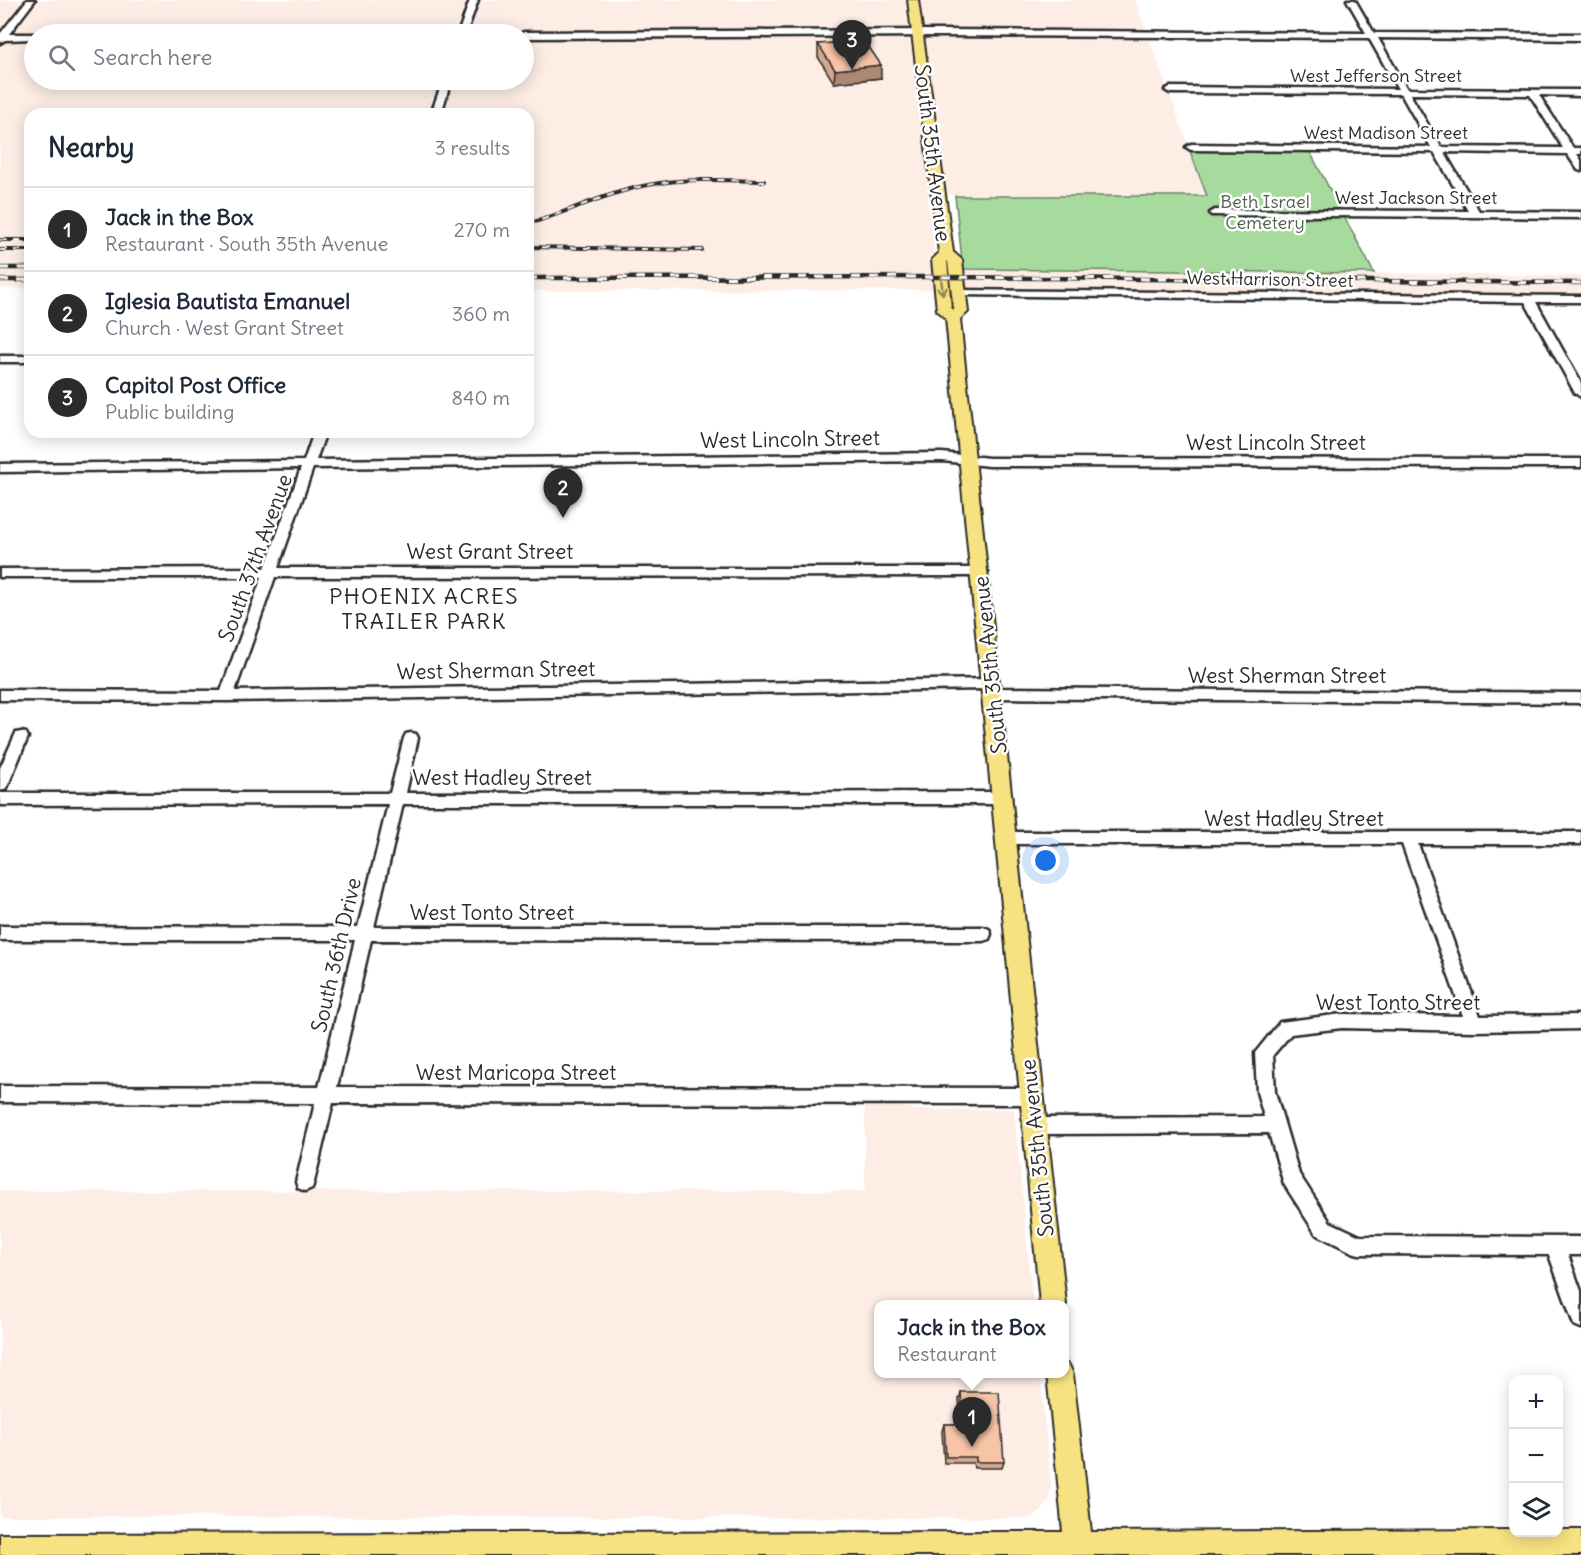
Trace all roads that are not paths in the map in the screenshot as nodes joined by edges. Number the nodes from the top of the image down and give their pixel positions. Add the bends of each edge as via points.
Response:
1 (32, 0) edge
2 (474, 0) edge
3 (913, 0) edge
4 (1351, 0) edge
5 (466, 24) edge
6 (918, 33) junction
7 (534, 35) edge
8 (1371, 36) junction
9 (24, 37) edge
10 (1581, 37) edge
11 (1, 38) edge
12 (444, 90) edge
13 (1170, 90) dead end
14 (1404, 92) junction
15 (1532, 92) junction
16 (1581, 93) edge
17 (438, 108) edge
18 (1191, 147) dead end
19 (1439, 149) junction
20 (1576, 151) edge
21 (1581, 168) edge
22 (1215, 213) dead end
23 (1475, 214) junction
24 (1581, 215) edge
25 (946, 254) junction
26 (959, 293) junction
27 (1528, 298) junction
28 (1581, 299) edge
29 (953, 317) junction
30 (0, 359) edge
31 (24, 359) edge
32 (1581, 393) edge
33 (318, 438) edge
34 (967, 460) junction
35 (1581, 463) edge
36 (309, 465) junction
37 (0, 468) edge
38 (271, 572) junction
39 (981, 572) junction
40 (0, 573) edge
41 (993, 689) junction
42 (0, 695) edge
43 (226, 696) junction
44 (1581, 698) edge
45 (21, 737) dead end
46 (411, 738) dead end
47 (0, 785) edge
48 (397, 798) junction
49 (1003, 798) junction
50 (0, 799) edge
51 (1006, 838) junction
52 (1581, 838) edge
53 (1408, 839) junction
54 (0, 933) edge
55 (366, 934) junction
56 (983, 934) dead end
57 (1581, 1022) edge
58 (1474, 1024) junction
59 (0, 1094) edge
60 (326, 1095) junction
61 (1032, 1096) junction
62 (1276, 1125) junction
63 (1035, 1126) junction
64 (305, 1182) dead end
65 (1555, 1246) junction
66 (1581, 1246) edge
67 (1052, 1300) edge
68 (1581, 1318) edge
69 (1060, 1378) edge
70 (1581, 1544) edge
71 (0, 1548) edge
72 (1078, 1550) edge

1 - 11 street
2 - 5 street
3 - 6 main road, South 35th Avenue
4 - 8 street
6 - 7 street
6 - 8 street
6 - 25 main road, South 35th Avenue
8 - 10 street
8 - 14 street
9 - 11 street
12 - 17 street
13 - 14 street, West Jefferson Street
14 - 15 street, West Jefferson Street
14 - 19 street
15 - 16 street, West Jefferson Street
15 - 20 street
18 - 19 street, West Madison Street
19 - 20 street, West Madison Street
19 - 23 street
20 - 21 street
22 - 23 street, West Jackson Street
23 - 24 street, West Jackson Street
25 - 26 main road via 955,260
25 -> 29 main road, South 35th Avenue via 939,260 944,310
26 - 27 street, West Harrison Street
26 - 29 main road via 961,312
27 - 28 street, West Harrison Street
27 - 32 street
29 - 34 main road, South 35th Avenue
30 - 31 street
33 - 36 street, South 37th Avenue
34 - 35 street, West Lincoln Street
34 - 36 street, West Lincoln Street via 942,457
34 - 39 main road, South 35th Avenue
36 - 37 street, West Lincoln Street
36 - 38 street, South 37th Avenue
38 - 39 street, West Grant Street
38 - 40 street, West Grant Street
38 - 43 street, South 37th Avenue
39 - 41 main road, South 35th Avenue
41 - 43 street, West Sherman Street via 532,690
41 - 44 street, West Sherman Street
41 - 49 main road, South 35th Avenue
42 - 43 street, West Sherman Street
45 - 47 street
46 - 48 street, South 36th Drive
48 - 49 street, West Hadley Street
48 - 50 street, West Hadley Street
48 - 55 street, South 36th Drive
49 - 51 main road, South 35th Avenue
51 - 53 street, West Hadley Street
51 - 61 main road, South 35th Avenue
52 - 53 street, West Hadley Street
53 - 58 street
54 - 55 street, West Tonto Street
55 - 56 street, West Tonto Street
55 - 60 street, South 36th Drive
57 - 58 street, West Tonto Street
58 - 62 street, West Tonto Street via 1342,1021 1286,1027 1264,1053 1266,1092
59 - 60 street, West Maricopa Street
60 - 61 street, West Maricopa Street
60 - 64 street, South 36th Drive
61 - 63 main road, South 35th Avenue
62 - 63 street
62 - 65 street via 1291,1178 1323,1228 1359,1245
63 - 67 main road, South 35th Avenue
65 - 66 street
65 - 68 street
69 - 72 main road
70 - 72 main road
71 - 72 main road

